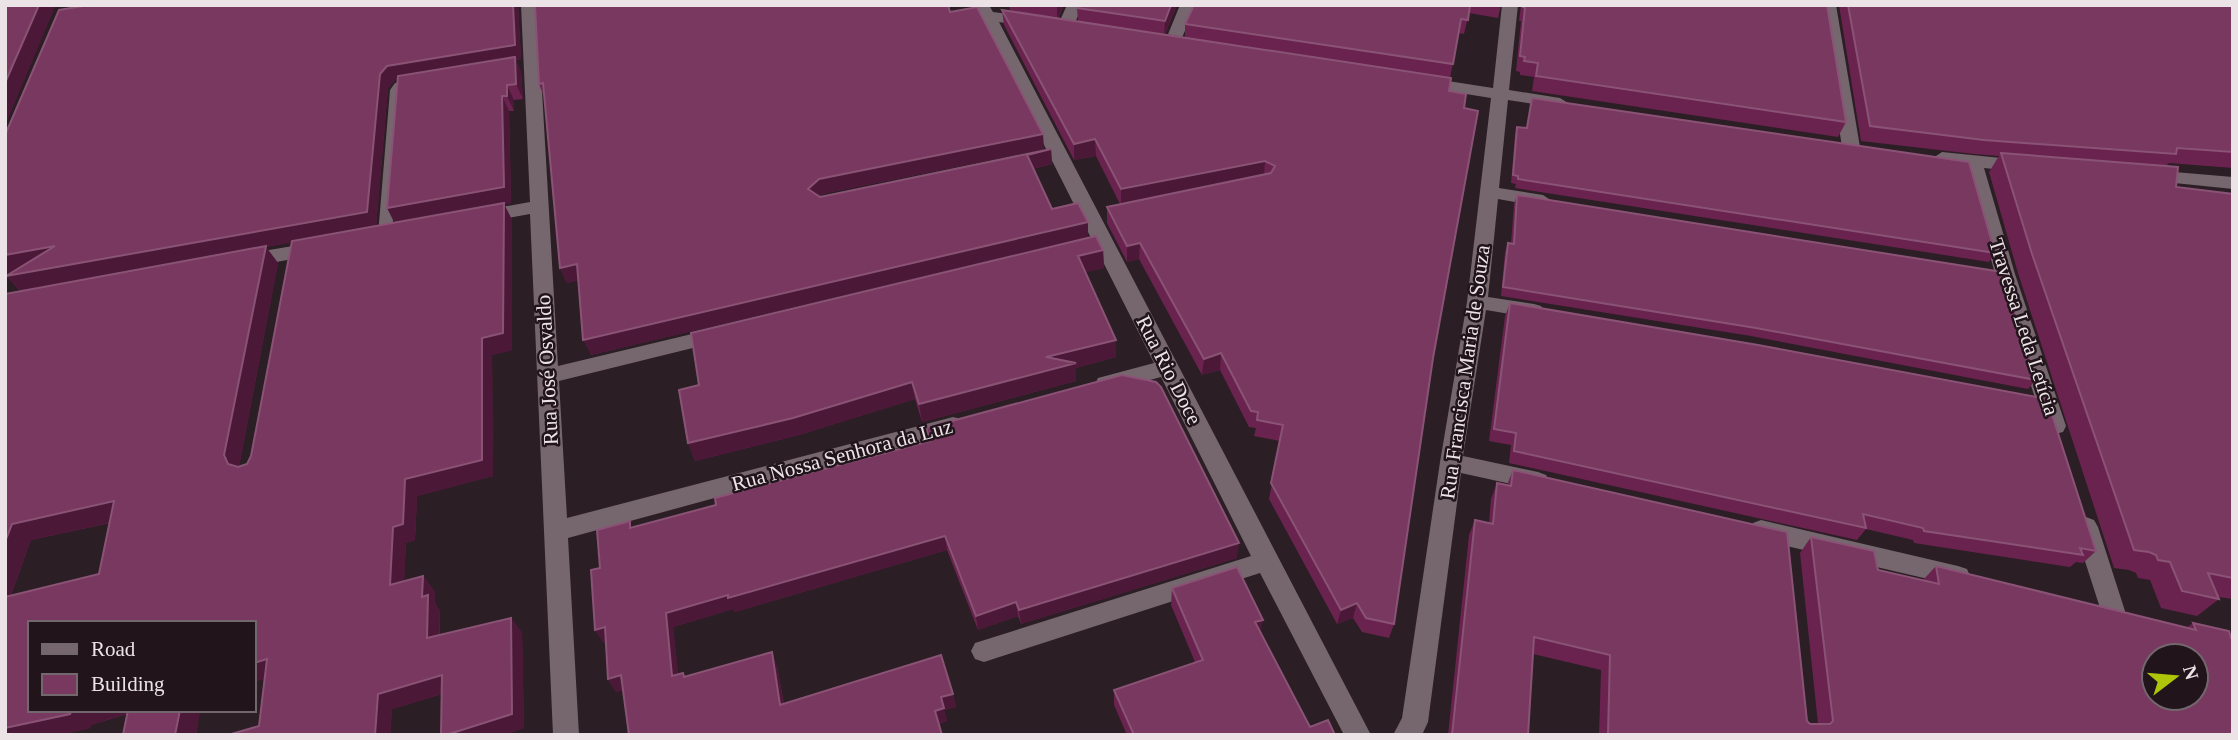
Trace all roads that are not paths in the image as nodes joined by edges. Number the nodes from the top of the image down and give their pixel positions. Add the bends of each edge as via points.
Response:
1 (529, 5) edge
2 (1075, 5) edge
3 (1188, 5) edge
4 (1510, 5) edge
5 (1828, 5) edge
6 (984, 10) edge
7 (1172, 44) edge
8 (1403, 79) edge
9 (430, 80) edge
10 (1499, 94) junction
11 (1580, 106) edge
12 (1851, 147) edge
13 (1919, 156) edge
14 (1974, 163) junction
15 (2042, 168) edge
16 (2138, 175) edge
17 (2233, 183) edge
18 (1490, 192) junction
19 (1558, 203) edge
20 (538, 205) junction
21 (460, 220) edge
22 (410, 230) edge
23 (379, 236) joint
24 (332, 245) edge
25 (292, 252) junction
26 (224, 264) edge
27 (1978, 270) edge
28 (2005, 274) junction
29 (287, 280) edge
30 (1477, 302) junction
31 (1559, 316) edge
32 (738, 331) edge
33 (1168, 367) junction
34 (548, 376) junction
35 (1088, 389) edge
36 (2021, 398) edge
37 (2048, 403) junction
38 (969, 421) edge
39 (2060, 442) edge
40 (1451, 462) junction
41 (1558, 486) edge
42 (2081, 507) edge
43 (1732, 524) edge
44 (556, 531) junction
45 (1266, 561) junction
46 (1977, 580) edge
47 (2086, 605) edge
48 (2113, 611) junction
49 (2140, 617) edge
50 (984, 651) dead end
51 (566, 735) edge
52 (1358, 735) edge
53 (1406, 735) edge

1 - 20 street, Rua José Osvaldo via 525,65
2 - 6 street via 1071,28
3 - 7 street
4 - 10 street, Rua Francisca Maria de Souza
5 - 12 street
6 - 33 street, Rua Rio Doce via 1051,155 1098,217 1097,245
8 - 10 street
9 - 23 lane via 405,83 396,90
10 - 11 street
10 - 18 street, Rua Francisca Maria de Souza
13 - 14 street
14 - 15 street
14 - 28 street, Travessa Leda Letícia
16 - 17 street
18 - 19 street
18 - 30 street, Rua Francisca Maria de Souza
20 - 21 street
20 - 34 street, Rua José Osvaldo
22 - 23 street
24 - 25 street
25 - 26 street
25 - 29 street
27 - 28 street
28 - 37 street, Travessa Leda Letícia
30 - 31 street
30 - 40 street, Rua Francisca Maria de Souza
32 - 34 street
33 - 35 street
33 - 45 street, Rua Rio Doce
34 - 44 street, Rua José Osvaldo
36 - 37 street
37 - 39 street, Travessa Leda Letícia
38 - 44 street, Rua Nossa Senhora da Luz
40 - 41 street
40 - 53 street, Rua Francisca Maria de Souza via 1415,722
42 - 48 street
43 - 46 street via 1787,543
44 - 51 street, Rua José Osvaldo
45 - 50 street
45 - 52 street, Rua Rio Doce
47 - 48 street
48 - 49 street

